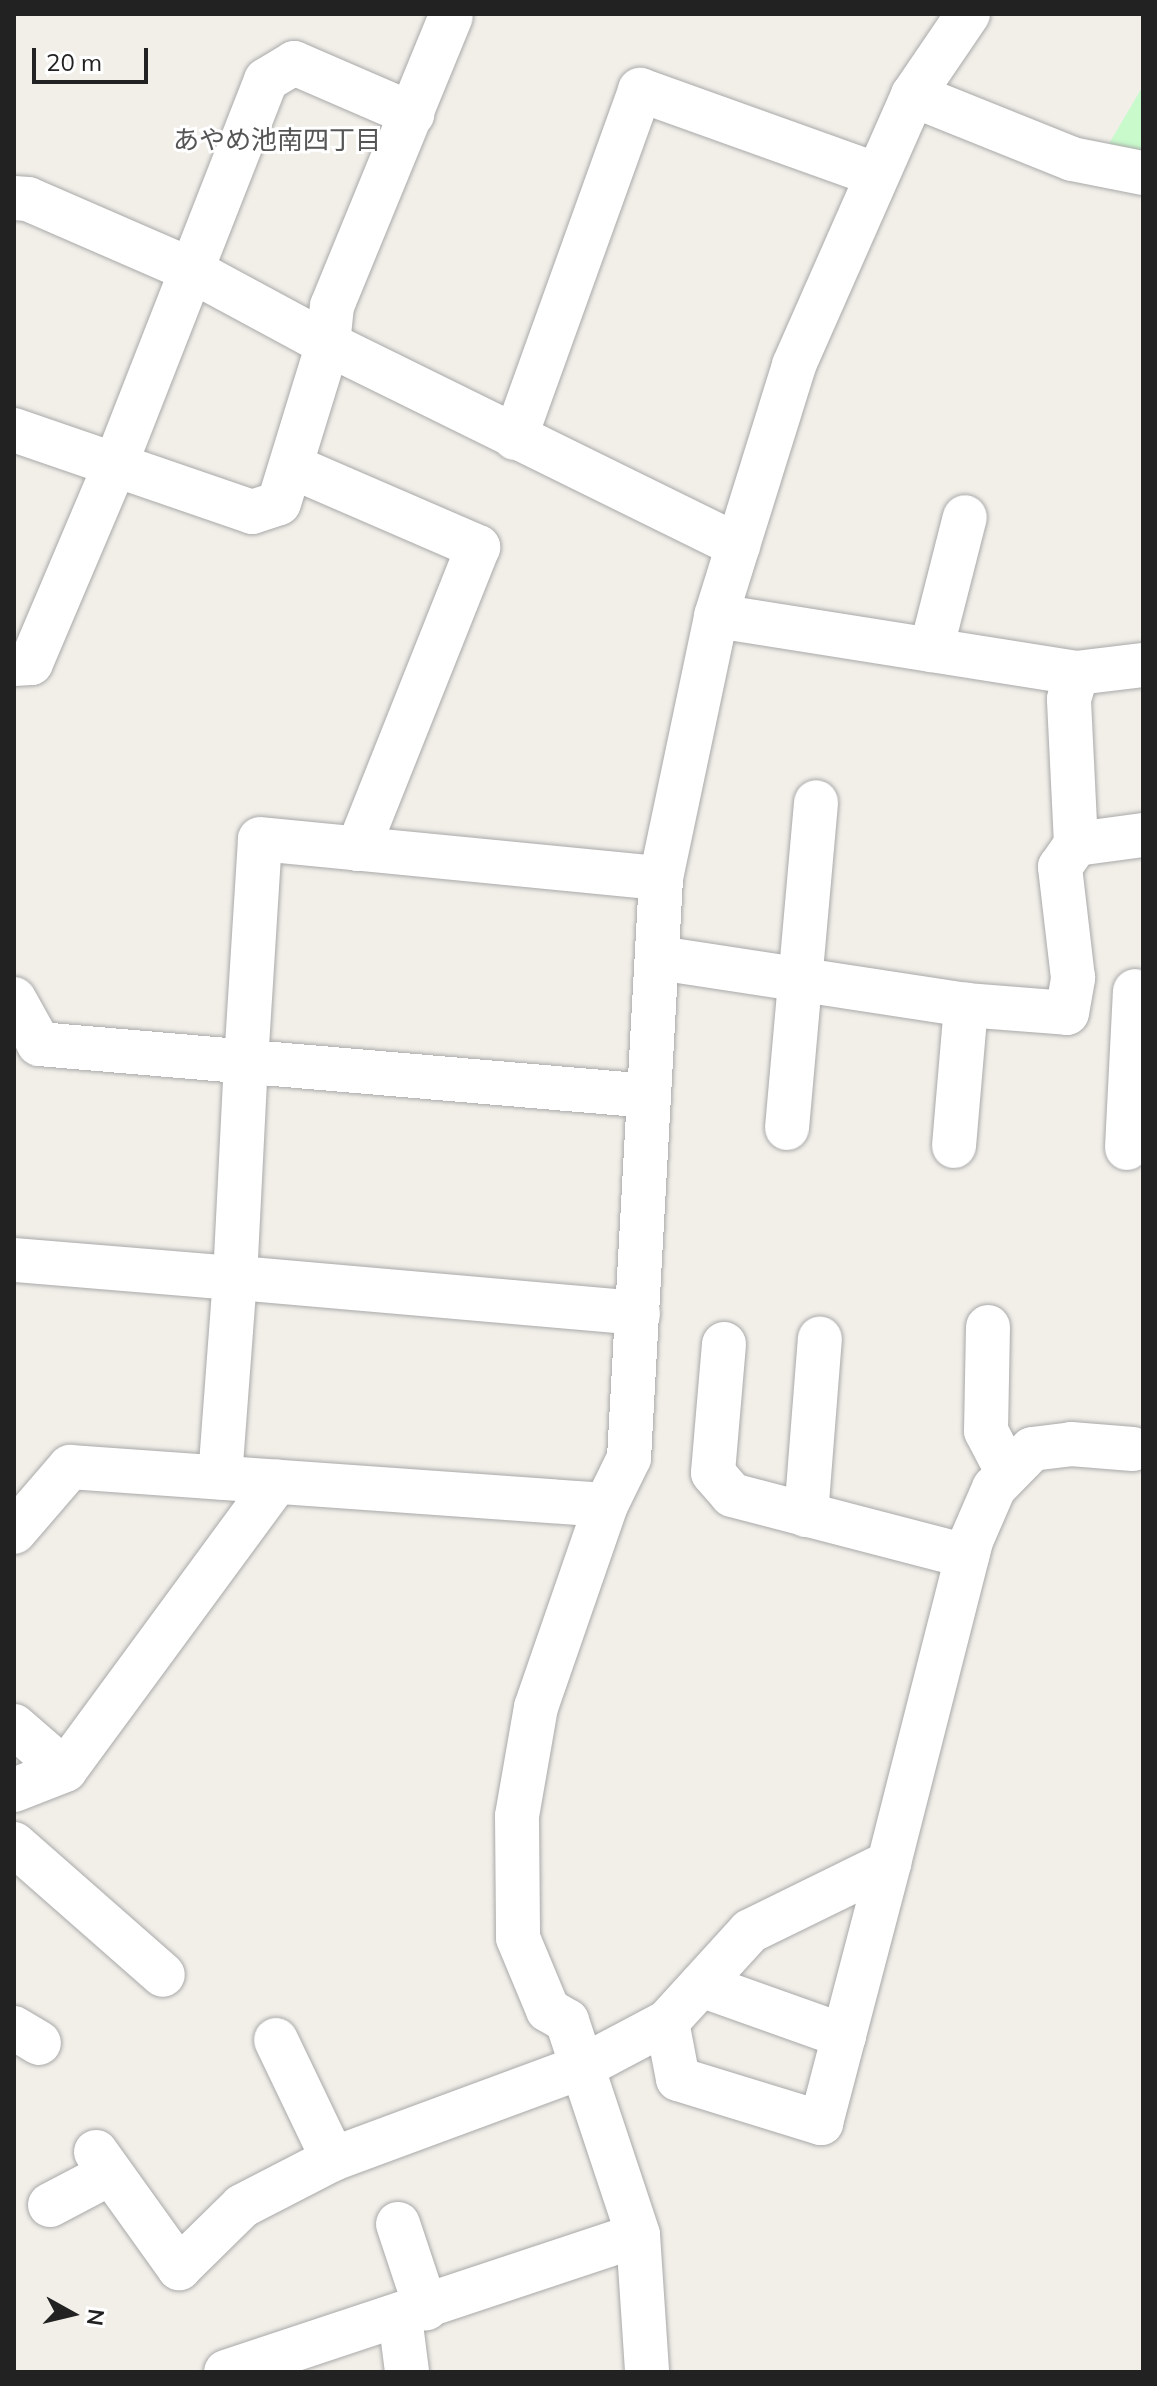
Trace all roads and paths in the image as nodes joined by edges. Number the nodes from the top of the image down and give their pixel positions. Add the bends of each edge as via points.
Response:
1 (968, 14) edge
2 (451, 16) dead end
3 (913, 95) junction
4 (412, 114) junction
5 (1143, 173) edge
6 (875, 174) junction
7 (14, 198) edge
8 (191, 270) junction
9 (328, 344) junction
10 (14, 430) edge
11 (515, 438) junction
12 (116, 463) junction
13 (293, 467) junction
14 (965, 517) dead end
15 (738, 546) junction
16 (716, 616) junction
17 (931, 650) junction
18 (14, 664) edge
19 (1143, 665) edge
20 (1077, 673) junction
21 (816, 802) dead end
22 (1143, 835) edge
23 (1076, 844) junction
24 (358, 849) junction
25 (661, 878) junction
26 (659, 958) junction
27 (1073, 978) junction
28 (798, 979) junction
29 (1139, 993) edge
30 (14, 999) edge
31 (966, 1005) junction
32 (246, 1062) junction
33 (649, 1096) junction
34 (787, 1128) dead end
35 (954, 1146) dead end
36 (1127, 1148) dead end
37 (14, 1260) edge
38 (235, 1278) junction
39 (638, 1313) junction
40 (988, 1327) dead end
41 (820, 1339) dead end
42 (724, 1344) dead end
43 (1133, 1449) dead end
44 (1008, 1473) junction
45 (220, 1477) junction
46 (277, 1481) junction
47 (606, 1505) junction
48 (806, 1515) junction
49 (14, 1532) edge
50 (967, 1556) junction
51 (14, 1726) edge
52 (65, 1770) junction
53 (14, 1790) edge
54 (14, 1844) edge
55 (889, 1863) junction
56 (163, 1975) dead end
57 (701, 1985) junction
58 (667, 2022) junction
59 (844, 2036) junction
60 (276, 2040) dead end
61 (584, 2066) junction
62 (333, 2159) junction
63 (50, 2205) dead end
64 (398, 2224) dead end
65 (638, 2235) junction
66 (413, 2312) junction
67 (226, 2372) edge
68 (407, 2372) edge
69 (647, 2372) edge

1 - 3 street
2 - 4 street
3 - 5 street via 1072,159
3 - 6 street
4 - 8 street via 294,63 266,80
4 - 9 street via 332,306
6 - 11 street via 640,90
6 - 15 street via 794,365
7 - 8 street via 28,199
8 - 9 street
8 - 12 street
9 - 11 street
9 - 13 street
10 - 12 street
11 - 15 street
12 - 13 street via 252,512 279,503
12 - 18 street via 31,663
13 - 24 street via 478,547
14 - 17 street
15 - 16 street
16 - 17 street
16 - 25 street
17 - 20 street
19 - 20 street
20 - 23 street via 1069,699
21 - 28 street
22 - 23 street
23 - 27 street via 1060,867
24 - 25 street
24 - 32 street via 260,839
25 - 26 street
26 - 28 street
26 - 33 street
27 - 29 street
27 - 31 street via 1067,1013
28 - 31 street
28 - 34 street
29 - 36 street
30 - 32 street via 39,1044
31 - 35 street
32 - 33 street
32 - 38 street
33 - 39 street
37 - 38 street
38 - 39 street
38 - 45 street
39 - 47 street via 629,1458
40 - 44 street via 986,1431
41 - 48 street
42 - 48 street via 713,1473 732,1495
43 - 44 street via 1071,1444 1032,1449
44 - 50 street via 994,1488
45 - 46 street
45 - 49 street via 70,1467
46 - 47 street
46 - 52 street
47 - 61 street via 536,1707 517,1816 518,1938 548,2010 567,2021
48 - 50 street
50 - 55 street
51 - 52 street
52 - 53 street
54 - 56 street
55 - 57 street via 750,1931
55 - 59 street
57 - 58 street
57 - 59 street
58 - 59 street via 678,2079 821,2123
58 - 61 street
60 - 62 street
61 - 62 street via 466,2114
61 - 65 street
62 - 63 street via 242,2206 179,2268 102,2163
64 - 66 street
65 - 66 street
65 - 69 street
66 - 67 street
66 - 68 street

